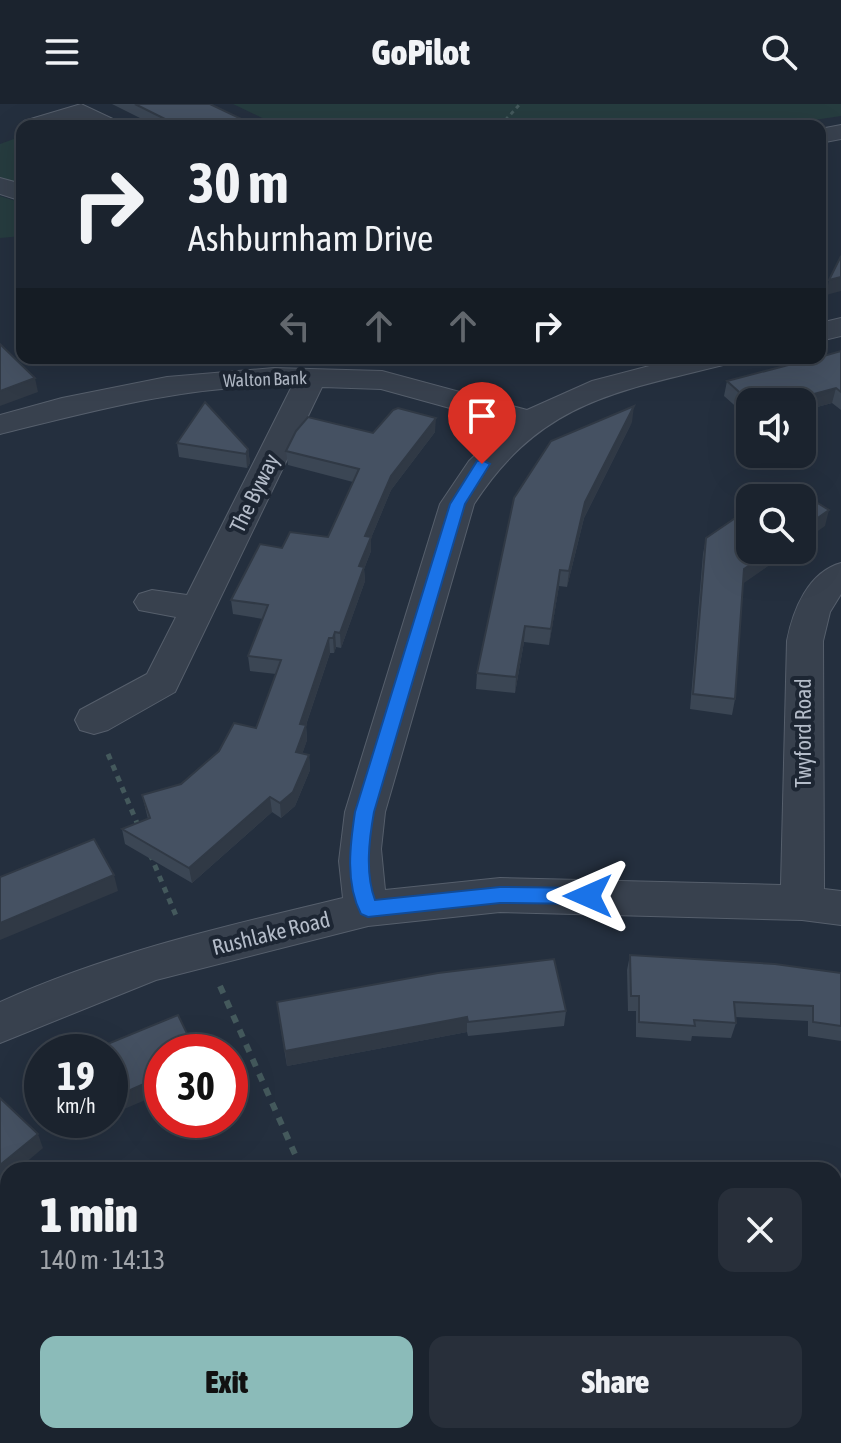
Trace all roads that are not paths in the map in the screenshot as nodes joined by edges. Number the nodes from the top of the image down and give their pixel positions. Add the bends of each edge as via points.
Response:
1 (71, 107) edge
2 (43, 120) edge
3 (97, 120) edge
4 (695, 364) edge
5 (386, 369) edge
6 (311, 378) junction
7 (530, 421) junction
8 (0, 425) edge
9 (841, 574) edge
10 (152, 602) dead end
11 (197, 608) junction
12 (94, 720) road end
13 (822, 906) edge
14 (368, 909) junction
15 (0, 1023) edge

1 - 2 street
1 - 3 street
4 - 7 street via 581,395
5 - 6 street, Walton Bank
5 - 7 street, Walton Bank
6 - 8 street, Walton Bank via 167,386
6 - 11 street, The Byway
7 - 14 street via 496,448 457,504 365,812 359,843
9 - 13 street, Twyford Road via 813,606 805,641
10 - 11 street
11 - 12 street, The Byway via 162,683
13 - 14 street, Rushlake Road via 500,895
14 - 15 street, Rushlake Road via 199,951 84,987

